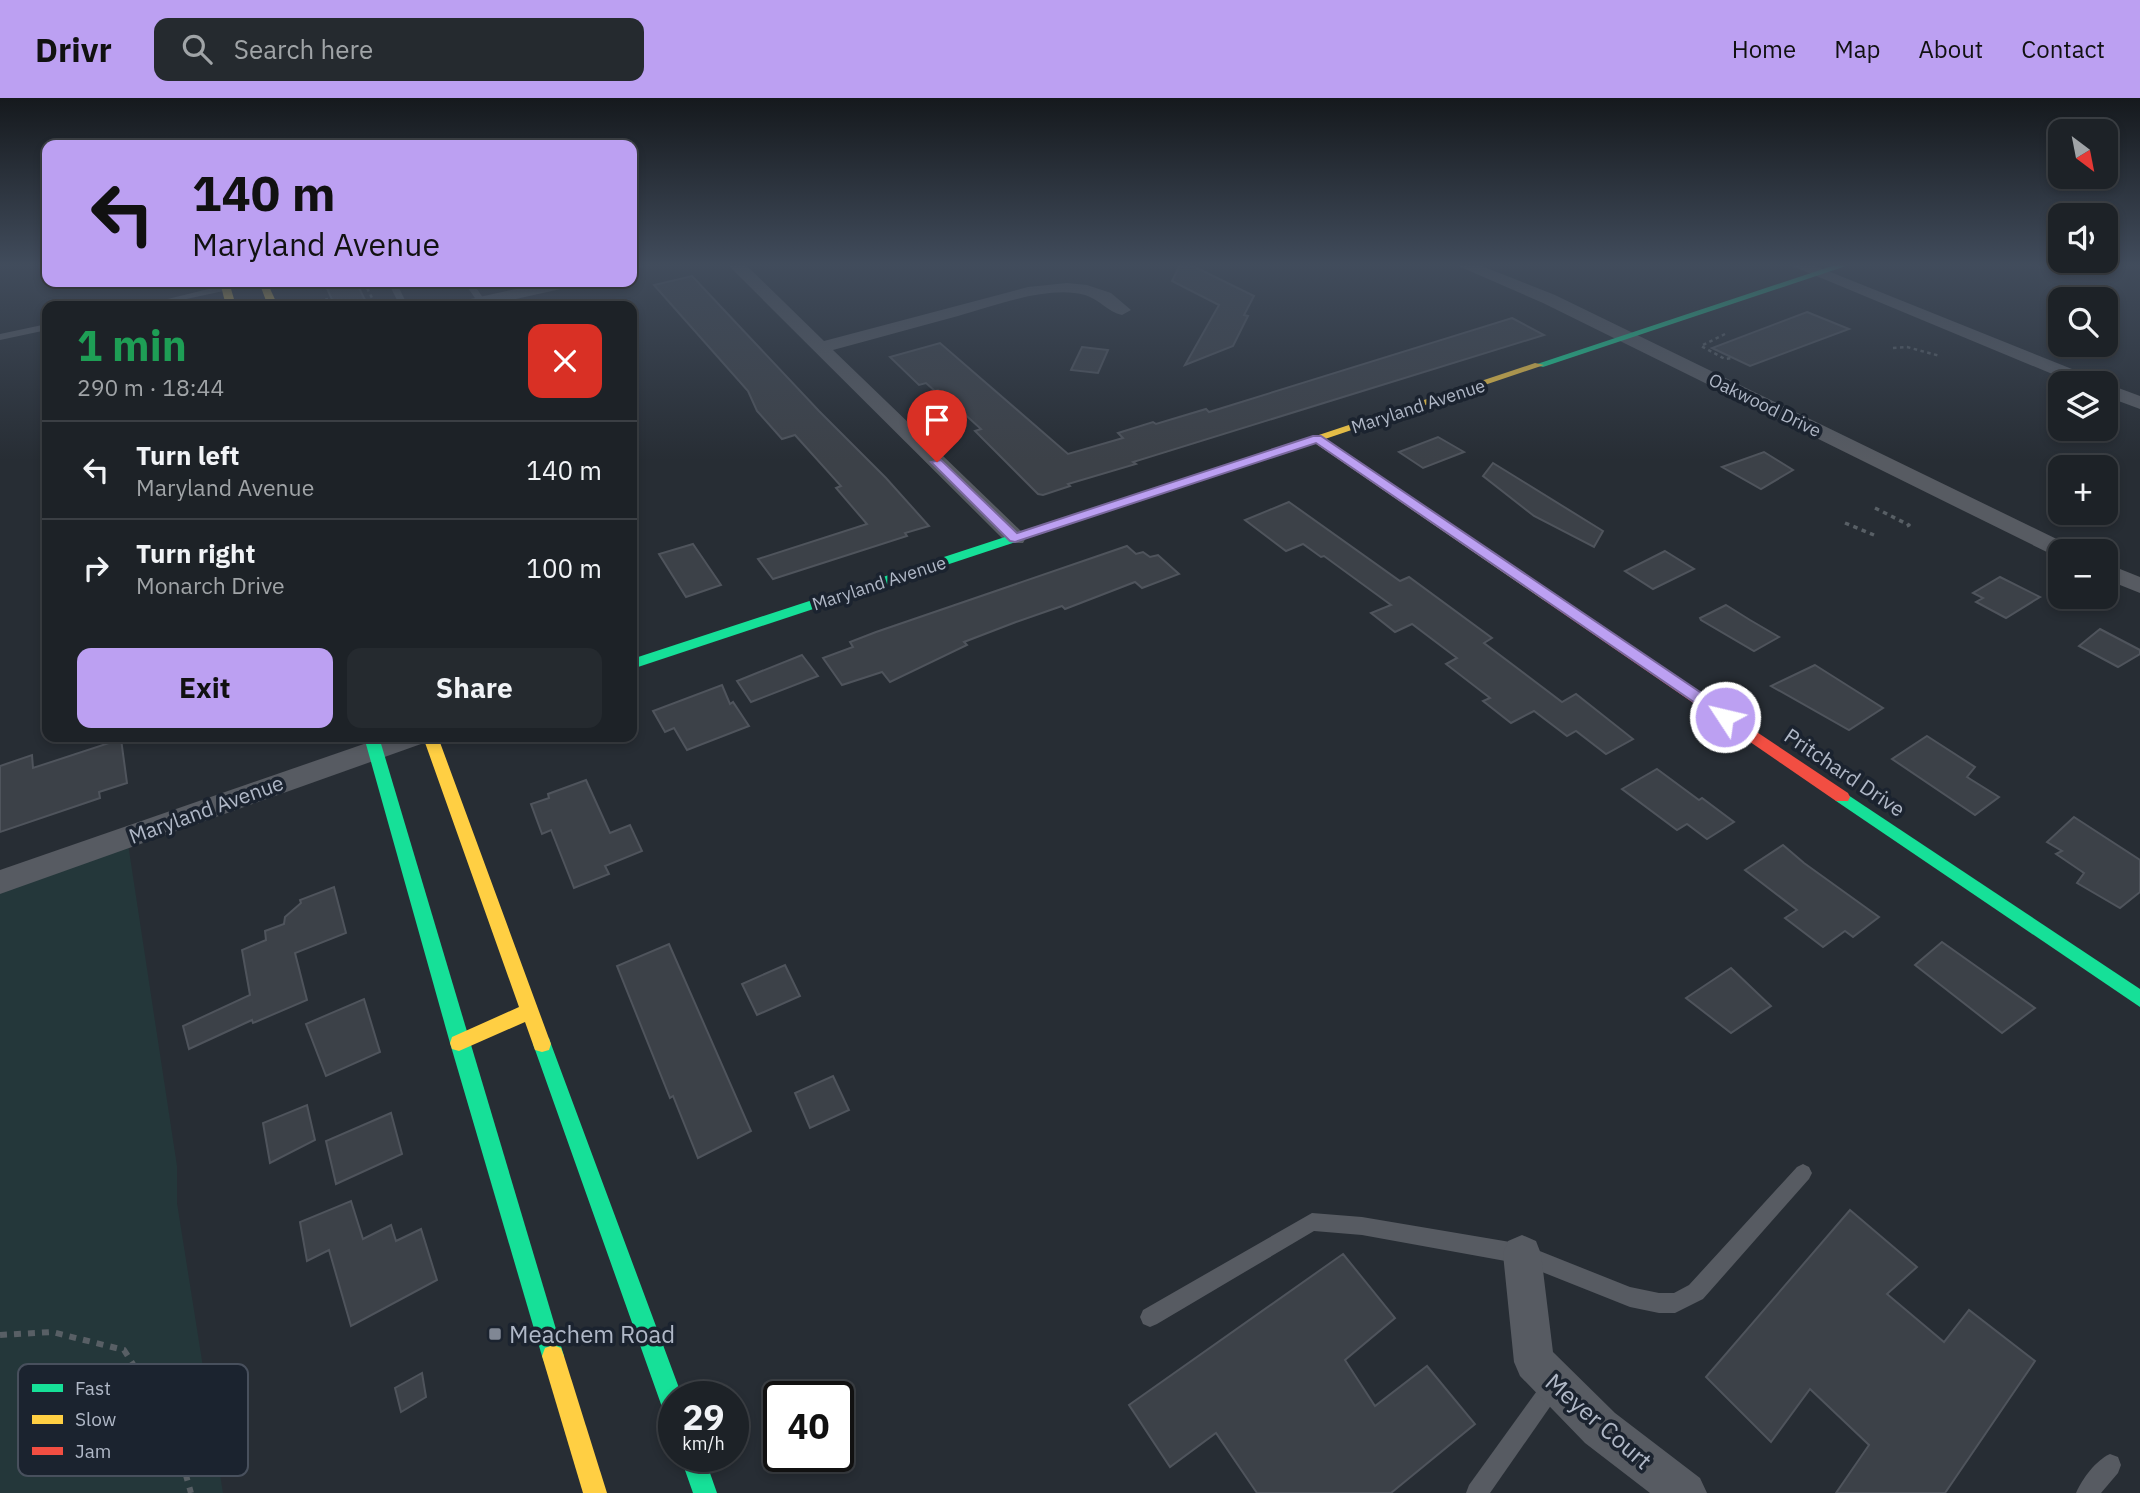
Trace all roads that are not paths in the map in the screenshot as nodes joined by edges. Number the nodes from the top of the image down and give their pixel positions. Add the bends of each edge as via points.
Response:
1 (32, 330) edge
2 (802, 330) edge
3 (886, 330) edge
4 (1612, 330) edge
5 (1647, 330) edge
6 (1958, 330) edge
7 (0, 337) edge
8 (1626, 337) junction
9 (820, 348) junction
10 (2060, 371) edge
11 (2118, 394) edge
12 (2140, 403) edge
13 (1317, 439) junction
14 (1015, 538) junction
15 (2048, 544) edge
16 (2118, 576) edge
17 (2140, 586) edge
18 (637, 662) edge
19 (432, 742) edge
20 (373, 743) edge
21 (0, 882) edge
22 (2140, 999) edge
23 (529, 1011) junction
24 (459, 1043) junction
25 (1803, 1173) dead end
26 (1522, 1254) junction
27 (1150, 1317) dead end
28 (664, 1381) edge
29 (1554, 1382) junction
30 (2110, 1465) dead end
31 (698, 1472) edge
32 (595, 1493) edge
33 (705, 1493) edge
34 (1477, 1493) edge
35 (1685, 1493) edge
36 (2087, 1493) edge

1 - 7 lane
2 - 9 street
3 - 9 street
4 - 8 street, Oakwood Drive
5 - 8 street, Maryland Avenue
6 - 10 street
8 - 13 street, Maryland Avenue
8 - 15 street, Oakwood Drive
9 - 14 street
11 - 12 street
13 - 14 street, Maryland Avenue
13 - 22 street, Pritchard Drive
14 - 18 street, Maryland Avenue
16 - 17 street
19 - 23 street
20 - 21 street, Maryland Avenue
20 - 24 street
23 - 24 street
23 - 28 street
24 - 32 street
25 - 26 lane via 1696,1292 1675,1303 1630,1297
26 - 27 lane via 1362,1226 1312,1222
26 - 29 street, Meyer Court via 1534,1362
29 - 34 lane
29 - 35 street, Meyer Court via 1600,1428
30 - 36 lane
31 - 33 street

